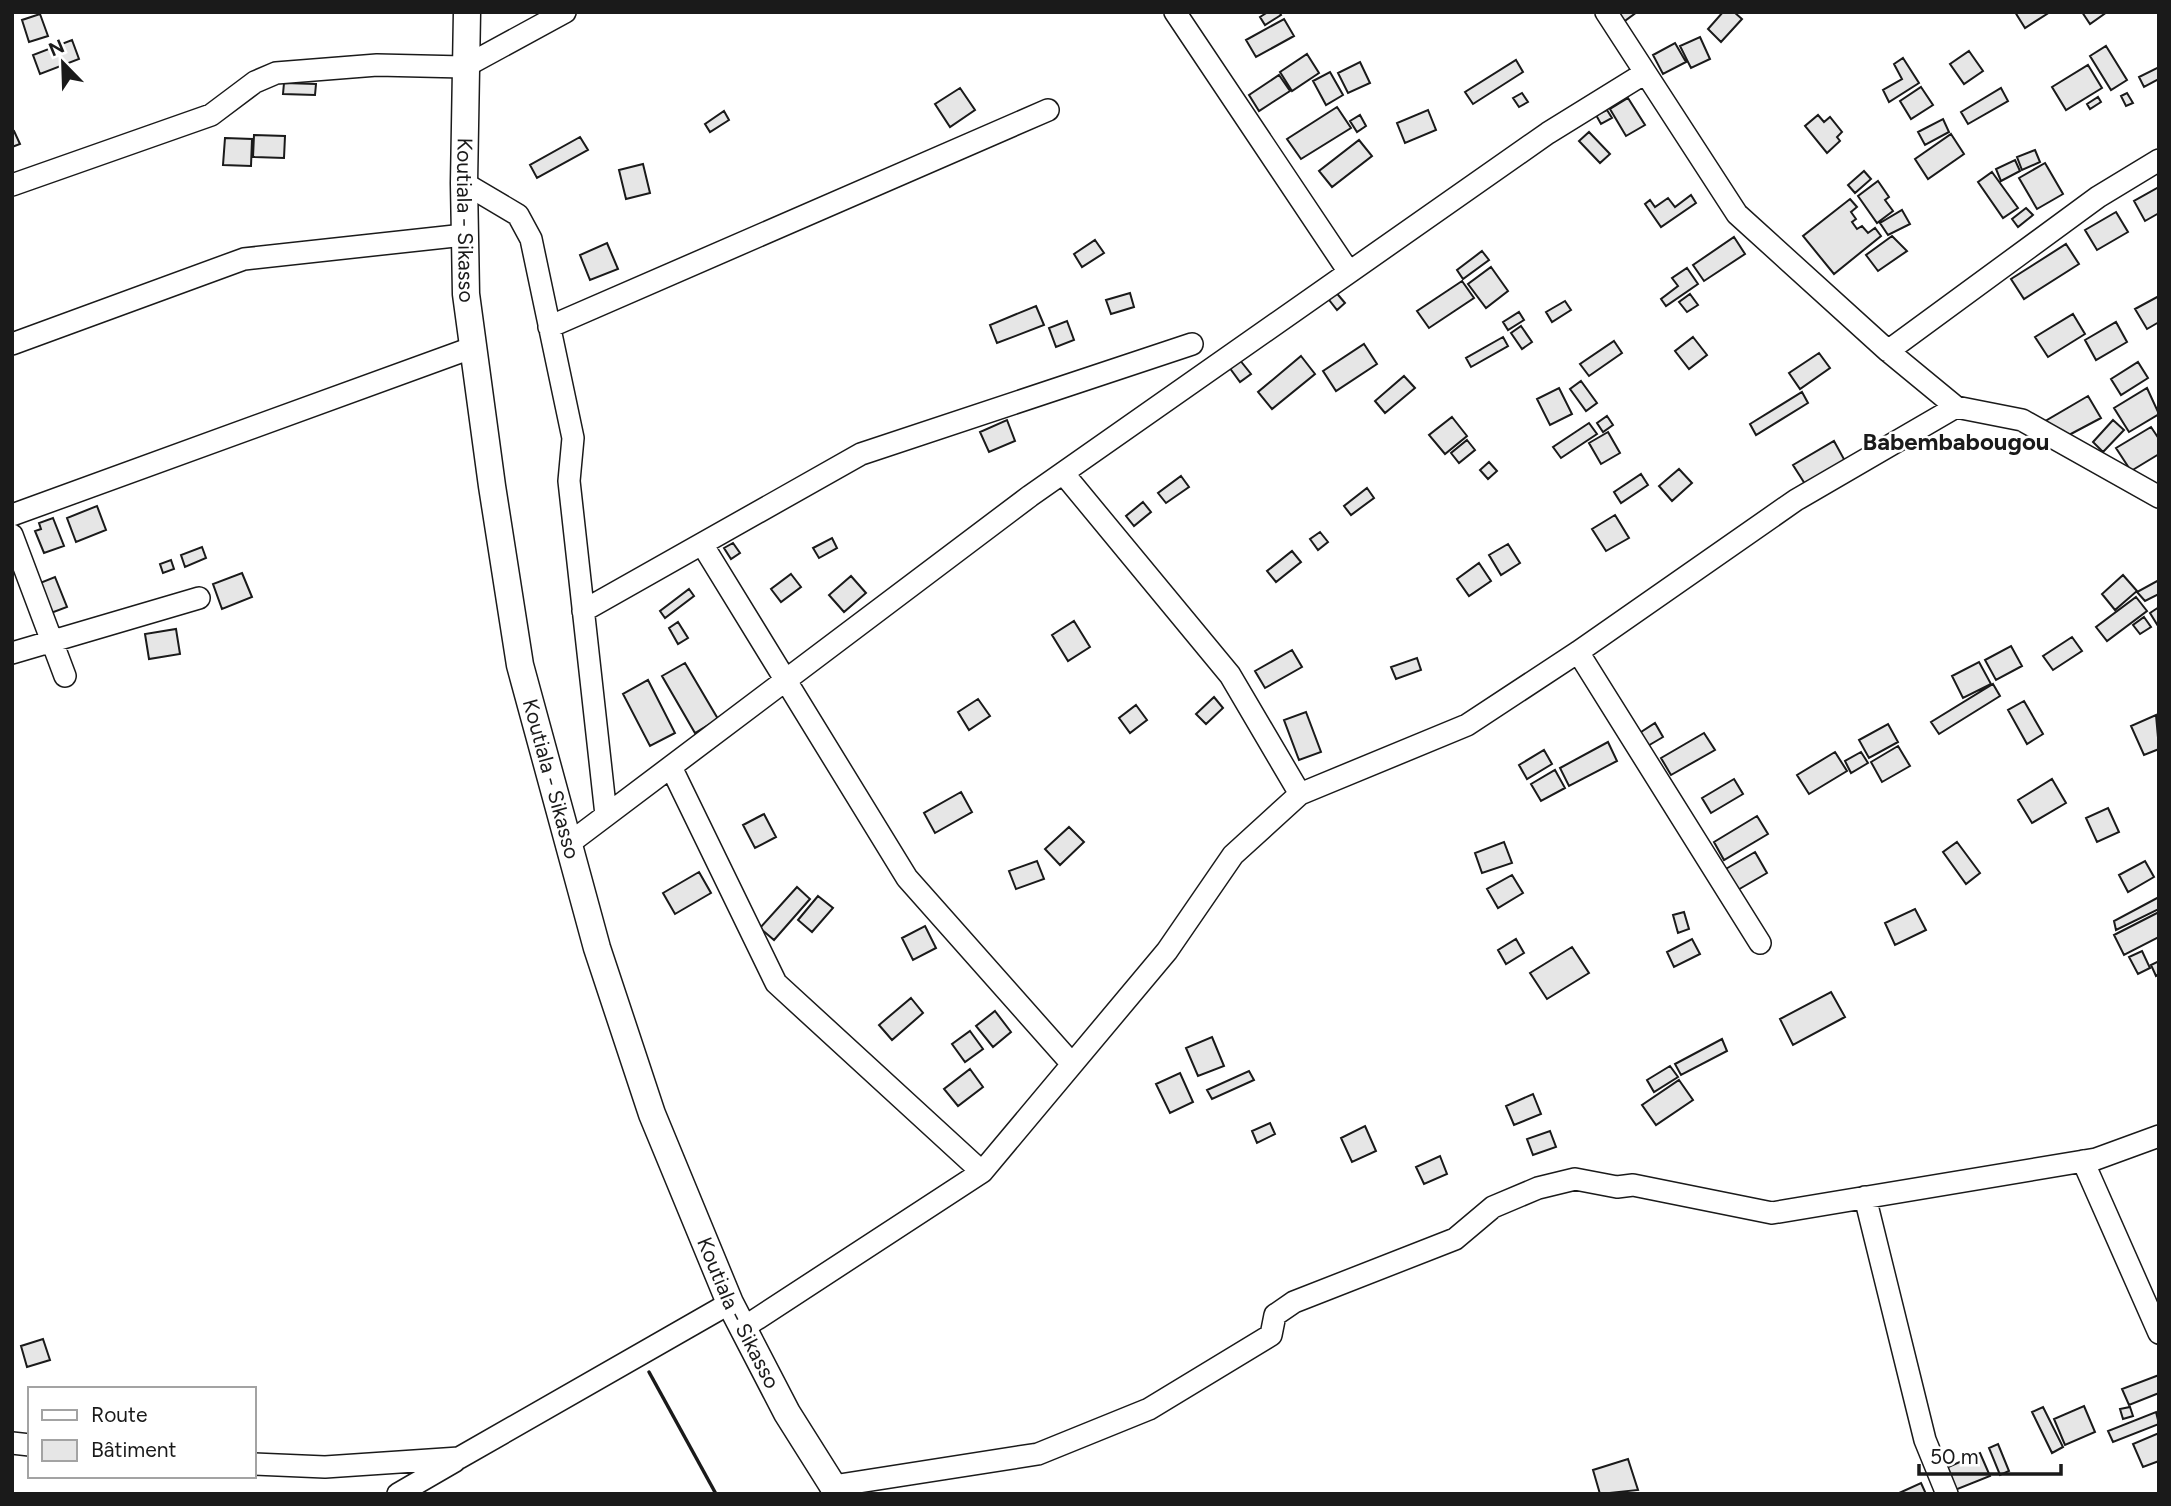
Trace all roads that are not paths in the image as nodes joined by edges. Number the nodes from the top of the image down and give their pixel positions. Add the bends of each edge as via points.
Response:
1 (467, 12) edge
2 (565, 12) edge
3 (1175, 12) edge
4 (1606, 12) edge
5 (464, 68) junction
6 (1645, 73) junction
7 (1048, 110) dead end
8 (2159, 160) edge
9 (464, 183) junction
10 (12, 185) edge
11 (464, 235) junction
12 (1349, 272) junction
13 (549, 327) junction
14 (12, 344) edge
15 (1192, 344) dead end
16 (474, 347) junction
17 (1888, 351) junction
18 (1956, 407) junction
19 (1063, 473) junction
20 (2159, 497) edge
21 (12, 515) edge
22 (12, 535) edge
23 (702, 544) junction
24 (199, 598) dead end
25 (583, 611) junction
26 (52, 641) junction
27 (1578, 652) junction
28 (12, 653) edge
29 (65, 676) dead end
30 (786, 680) junction
31 (671, 766) junction
32 (1300, 794) junction
33 (606, 815) junction
34 (567, 845) junction
35 (1760, 943) dead end
36 (1072, 1064) junction
37 (2159, 1136) edge
38 (2083, 1161) junction
39 (982, 1172) junction
40 (1865, 1197) junction
41 (730, 1303) junction
42 (743, 1328) junction
43 (2159, 1333) edge
44 (459, 1458) junction
45 (256, 1464) edge
46 (835, 1490) edge
47 (398, 1494) edge
48 (1947, 1494) edge

1 - 5 main road, Koutiala - Sikasso
2 - 5 street
3 - 12 street
4 - 6 street
5 - 9 main road, Koutiala - Sikasso
5 - 10 street via 377,65 276,73 255,82 211,115
6 - 12 street via 1548,133
6 - 17 street via 1737,214
7 - 13 street
8 - 17 street via 2098,197
9 - 11 main road, Koutiala - Sikasso
9 - 13 street via 520,219 531,239
11 - 14 street via 244,260
11 - 16 main road, Koutiala - Sikasso
12 - 19 street
13 - 25 street via 573,438 569,481
15 - 23 street via 861,454
16 - 21 street
16 - 34 main road, Koutiala - Sikasso via 520,665
17 - 18 street
18 - 20 street via 2022,420
18 - 27 street via 1797,500
19 - 30 street
19 - 32 street via 1230,675
22 - 26 street
23 - 25 street
23 - 30 street
24 - 26 street
25 - 33 street
26 - 28 street
26 - 29 street
27 - 32 street via 1468,725
27 - 35 street
30 - 31 street
30 - 36 street via 907,878
31 - 33 street
31 - 39 street via 776,983
32 - 36 street via 1233,855 1167,951
33 - 34 street
34 - 41 main road, Koutiala - Sikasso via 652,1114
36 - 39 street
37 - 38 street
38 - 40 street
38 - 43 street
39 - 42 street
40 - 46 street via 1772,1213 1633,1185 1617,1187 1575,1179 1538,1188 1493,1207 1455,1239 1294,1302 1275,1315 1271,1335 1149,1409 1038,1454
40 - 48 street via 1925,1440
41 - 42 main road, Koutiala - Sikasso
41 - 44 street
42 - 46 main road, Koutiala - Sikasso via 787,1413
44 - 45 street via 325,1466
44 - 47 street

